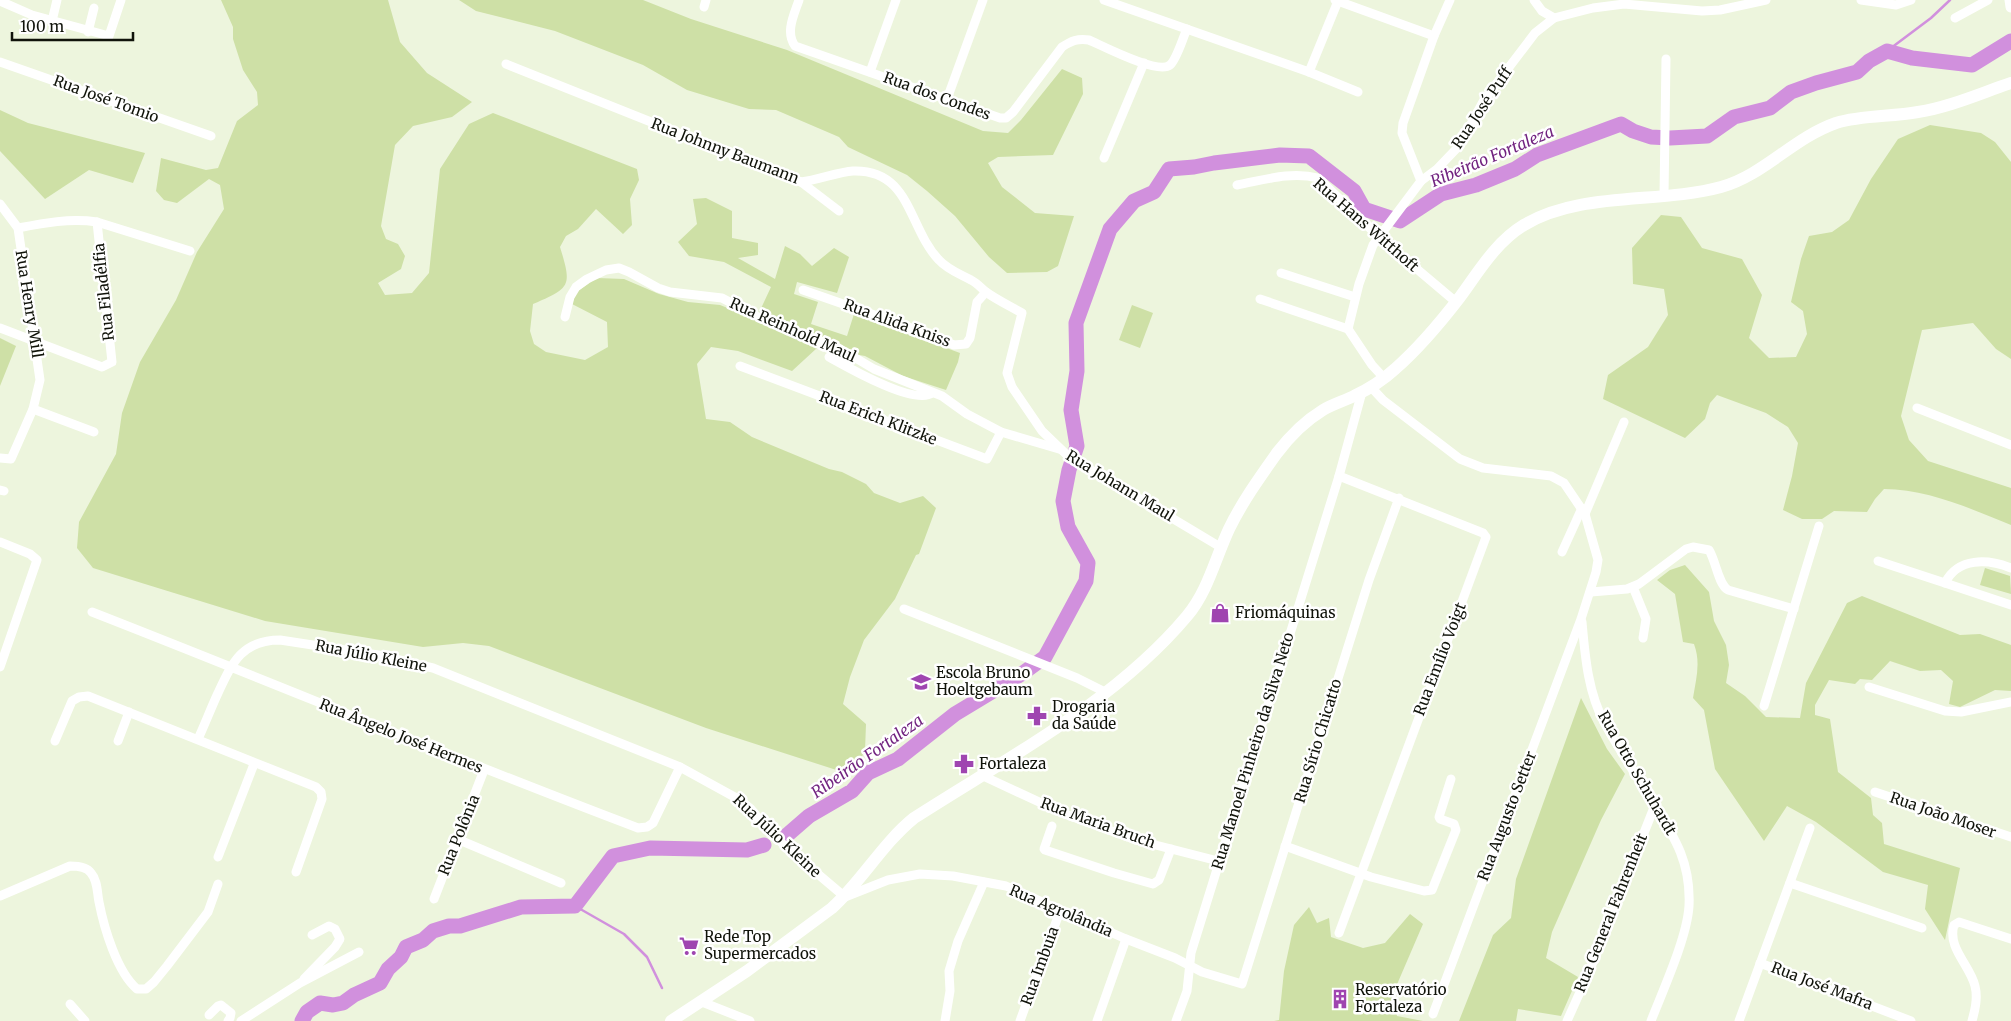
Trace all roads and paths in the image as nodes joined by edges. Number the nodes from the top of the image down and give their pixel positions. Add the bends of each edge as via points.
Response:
1 (57, 0) edge
2 (121, 0) edge
3 (799, 0) edge
4 (896, 0) edge
5 (983, 0) edge
6 (1104, 0) edge
7 (1336, 0) edge
8 (1450, 0) edge
9 (1534, 0) edge
10 (1766, 0) edge
11 (1860, 0) edge
12 (1911, 0) edge
13 (1988, 0) edge
14 (2010, 0) edge
15 (0, 1) edge
16 (2011, 7) edge
17 (94, 8) dead end
18 (1554, 18) junction
19 (1955, 18) dead end
20 (52, 21) junction
21 (1187, 29) junction
22 (88, 32) junction
23 (1434, 36) junction
24 (1666, 59) dead end
25 (0, 62) edge
26 (1144, 63) junction
27 (506, 64) dead end
28 (870, 72) junction
29 (1309, 72) junction
30 (2011, 83) edge
31 (1358, 92) dead end
32 (947, 99) junction
33 (211, 136) dead end
34 (1104, 158) dead end
35 (1421, 181) junction
36 (801, 182) junction
37 (1237, 185) dead end
38 (1664, 196) junction
39 (1, 206) edge
40 (838, 211) dead end
41 (97, 222) junction
42 (18, 228) junction
43 (1382, 233) junction
44 (190, 251) dead end
45 (1281, 273) dead end
46 (803, 290) dead end
47 (986, 292) junction
48 (1355, 297) junction
49 (1260, 299) dead end
50 (1456, 302) junction
51 (565, 317) dead end
52 (0, 328) edge
53 (1348, 329) junction
54 (36, 342) junction
55 (829, 357) dead end
56 (740, 366) dead end
57 (1384, 378) junction
58 (1367, 389) junction
59 (932, 393) junction
60 (33, 408) junction
61 (1917, 408) dead end
62 (1624, 422) dead end
63 (94, 432) dead end
64 (1001, 432) junction
65 (2011, 445) edge
66 (1064, 453) junction
67 (0, 458) edge
68 (1339, 476) junction
69 (1399, 498) junction
70 (1584, 510) junction
71 (1819, 526) dead end
72 (0, 542) edge
73 (1222, 548) junction
74 (1562, 552) dead end
75 (1878, 561) dead end
76 (2011, 568) edge
77 (1945, 583) junction
78 (1632, 587) junction
79 (1590, 592) junction
80 (2011, 605) edge
81 (1794, 608) junction
82 (904, 610) dead end
83 (92, 612) dead end
84 (1581, 619) junction
85 (1643, 638) dead end
86 (230, 666) junction
87 (0, 668) edge
88 (1869, 687) dead end
89 (1105, 692) junction
90 (2011, 702) edge
91 (1764, 706) dead end
92 (129, 712) junction
93 (198, 739) junction
94 (55, 741) dead end
95 (118, 741) dead end
96 (254, 764) junction
97 (680, 767) junction
98 (484, 770) junction
99 (981, 775) junction
100 (1451, 779) dead end
101 (1875, 792) dead end
102 (1655, 805) junction
103 (1052, 826) dead end
104 (1810, 828) dead end
105 (2011, 837) edge
106 (457, 839) junction
107 (1285, 846) junction
108 (1171, 849) junction
109 (218, 857) dead end
110 (1218, 861) junction
111 (296, 872) dead end
112 (1362, 873) junction
113 (984, 882) junction
114 (1790, 882) junction
115 (561, 883) dead end
116 (218, 884) dead end
117 (0, 896) edge
118 (845, 897) junction
119 (434, 899) dead end
120 (1060, 911) junction
121 (1922, 928) dead end
122 (1339, 932) dead end
123 (312, 935) dead end
124 (1126, 939) junction
125 (2011, 939) edge
126 (359, 952) dead end
127 (1760, 963) junction
128 (1190, 967) junction
129 (300, 983) junction
130 (1242, 984) joint
131 (702, 1002) junction
132 (70, 1004) dead end
133 (1433, 1014) dead end
134 (209, 1016) dead end
135 (85, 1021) edge
136 (228, 1021) edge
137 (241, 1021) edge
138 (671, 1021) edge
139 (750, 1021) edge
140 (945, 1021) edge
141 (1020, 1021) edge
142 (1097, 1021) edge
143 (1176, 1021) edge
144 (1567, 1021) edge
145 (1651, 1021) edge
146 (1739, 1021) edge
147 (1911, 1021) edge
148 (1972, 1021) edge

1 - 20 street
2 - 22 street via 108,36
3 - 28 street, Rua dos Condes via 789,33 795,46
4 - 28 street
5 - 32 street
6 - 21 street
7 - 23 street
7 - 29 street
8 - 23 street
9 - 18 street via 1542,11
10 - 18 street via 1702,11 1624,4
11 - 12 street via 1896,5
13 - 19 street
14 - 16 street
15 - 20 street
17 - 22 street
18 - 35 street, Rua José Puff via 1536,33 1484,100 1458,146
20 - 22 street
21 - 26 street, Rua dos Condes via 1170,66
21 - 29 street
23 - 35 street via 1402,123 1402,133
24 - 38 street
25 - 33 street, Rua José Tomio
26 - 32 street, Rua dos Condes via 1080,39 1062,47 1006,118
26 - 34 street
27 - 36 street, Rua Johnny Baumann
28 - 32 street, Rua dos Condes
29 - 31 street
30 - 38 main road via 1923,112 1834,124 1795,144 1766,167 1741,179 1707,190
35 - 43 street, Rua José Puff
36 - 40 street
36 - 47 street, Rua Johnny Baumann via 850,171 865,171 885,177 901,192 923,239 940,262
37 - 43 street, Rua Hans Witthoft via 1291,174 1318,178
38 - 50 main road via 1558,210 1524,225 1500,244
39 - 42 street, Rua Henry Mill
41 - 42 street via 72,220
41 - 44 street
41 - 54 street, Rua Filadélfia via 112,362 102,367
42 - 54 street, Rua Henry Mill
43 - 48 street, Rua José Puff via 1365,262
43 - 50 street, Rua Hans Witthoft
45 - 48 street
46 - 47 street, Rua Alida Kniss via 954,345 966,344 970,338 977,302
47 - 66 street, Rua Johann Maul via 1022,313 1009,358 1009,380 1042,431
48 - 53 street, Rua José Puff
49 - 53 street
50 - 57 main road via 1419,346
51 - 59 street, Rua Reinhold Maul via 576,287 606,270 619,268 670,292 722,298 758,317 837,347 874,369
52 - 54 street
53 - 57 street
54 - 60 street, Rua Henry Mill via 40,380
55 - 59 street via 896,390 923,397
56 - 64 street, Rua Erich Klitzke via 987,459
57 - 58 main road
58 - 68 street, Rua Manoel Pinheiro da Silva Neto
58 - 70 street, Rua Otto Schuhardt via 1460,459 1483,468 1551,476 1564,483
58 - 73 main road via 1324,409 1294,432 1247,498
59 - 64 street, Rua Reinhold Maul
60 - 63 street
60 - 67 street, Rua Henry Mill via 11,459
61 - 65 street
62 - 70 street
64 - 66 street, Rua Reinhold Maul
66 - 73 street, Rua Johann Maul
68 - 69 street, Rua Emílio Voigt
68 - 110 street, Rua Manoel Pinheiro da Silva Neto
69 - 107 street, Rua Sírio Chicatto via 1369,580
69 - 112 street, Rua Emílio Voigt via 1486,537
70 - 74 street
70 - 79 street, Rua Otto Schuhardt via 1598,560
71 - 81 street
72 - 87 street via 37,560
73 - 89 main road via 1207,584 1189,613 1150,654
75 - 77 street
76 - 77 street via 1994,562 1974,562 1955,569
77 - 80 street
78 - 79 street
78 - 81 street via 1693,547 1709,550 1724,588
78 - 85 street via 1646,619
79 - 84 street, Rua Otto Schuhardt
81 - 91 street
82 - 89 street
83 - 86 street, Rua Ângelo José Hermes
84 - 102 street, Rua Otto Schuhardt via 1585,661 1601,716
84 - 133 street, Rua Augusto Setter
86 - 93 street, Rua Júlio Kleine
86 - 97 street, Rua Júlio Kleine via 247,649 267,640 378,655 433,668
86 - 98 street, Rua Ângelo José Hermes
88 - 90 street via 1945,711 1961,712
89 - 99 main road
92 - 93 street
92 - 94 street via 88,696 79,696 72,701
92 - 95 street
93 - 96 street
96 - 109 street
96 - 111 street via 316,787 321,792 322,799
97 - 98 street, Rua Ângelo José Hermes via 652,822 647,827 638,828
97 - 118 street, Rua Júlio Kleine via 740,800 786,847
98 - 106 street, Rua Polônia
99 - 108 street, Rua Maria Bruch via 1065,814
99 - 118 main road via 899,830
100 - 112 street via 1439,817 1454,824 1456,830 1432,890 1424,891
101 - 105 street, Rua João Moser
102 - 144 street, Rua General Fahrenheit
102 - 145 street, Rua Otto Schuhardt via 1681,849 1689,888 1689,908
103 - 108 street via 1044,850 1153,884 1159,880
104 - 114 street
106 - 115 street
106 - 119 street, Rua Polônia
107 - 112 street
107 - 130 street, Rua Sírio Chicatto
108 - 110 street, Rua Maria Bruch
110 - 128 street, Rua Manoel Pinheiro da Silva Neto via 1191,953
112 - 122 street, Rua Emílio Voigt
113 - 118 street, Rua Agrolândia via 920,874 874,885
113 - 120 street, Rua Agrolândia via 1006,886
113 - 140 street via 958,941 949,971 950,991
114 - 121 street
114 - 127 street
116 - 117 street via 208,912 163,972 146,989 137,989 130,983 120,964 107,934 95,878 90,870 70,866
118 - 131 main road
120 - 124 street, Rua Agrolândia
120 - 141 street, Rua Imbuia
123 - 129 street via 329,926 335,929 340,939
124 - 128 street, Rua Agrolândia via 1176,958
124 - 142 street
125 - 148 street via 1960,922 1954,925 1953,944 1976,986 1977,1000
126 - 129 street
127 - 146 street
127 - 147 street, Rua José Mafra
128 - 130 street, Rua Agrolândia
128 - 143 street, Rua Manoel Pinheiro da Silva Neto via 1187,991
129 - 137 street
131 - 138 main road
131 - 139 street
132 - 135 street
134 - 136 street via 221,1005 231,1014

